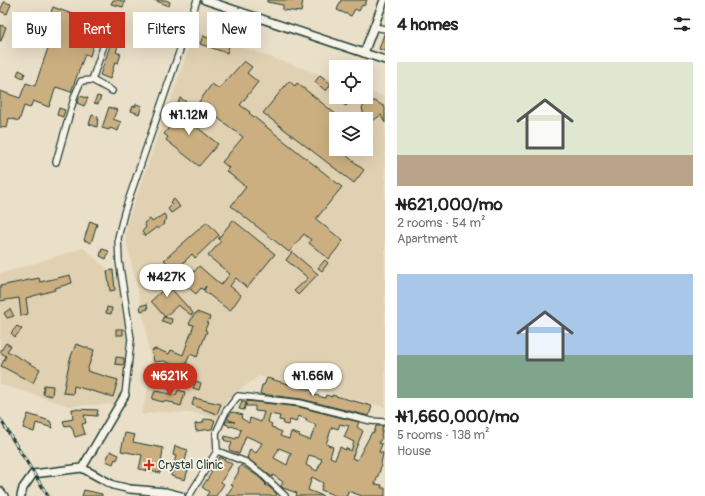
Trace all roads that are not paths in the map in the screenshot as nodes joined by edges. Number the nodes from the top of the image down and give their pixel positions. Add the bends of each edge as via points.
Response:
1 (197, 0) edge
2 (205, 0) edge
3 (384, 0) edge
4 (374, 27) junction
5 (385, 30) edge
6 (103, 48) edge
7 (364, 53) junction
8 (385, 60) edge
9 (92, 80) junction
10 (112, 91) dead end
11 (56, 162) dead end
12 (125, 395) joint
13 (385, 422) edge
14 (217, 451) junction
15 (82, 468) junction
16 (0, 491) edge
17 (4, 496) edge
18 (21, 496) edge
19 (181, 496) edge
20 (189, 496) edge
21 (285, 496) edge

1 - 12 street via 124,213 118,238 130,339
2 - 7 street
3 - 4 street
4 - 5 street
4 - 7 street
6 - 9 street
7 - 8 street
9 - 10 street
9 - 11 street via 81,81
12 - 15 street
13 - 14 street via 371,421 300,403 238,396 226,411 216,433
14 - 20 street
14 - 21 street via 246,462
15 - 18 street via 33,474 23,488
15 - 19 street via 113,484 130,489
16 - 17 street

